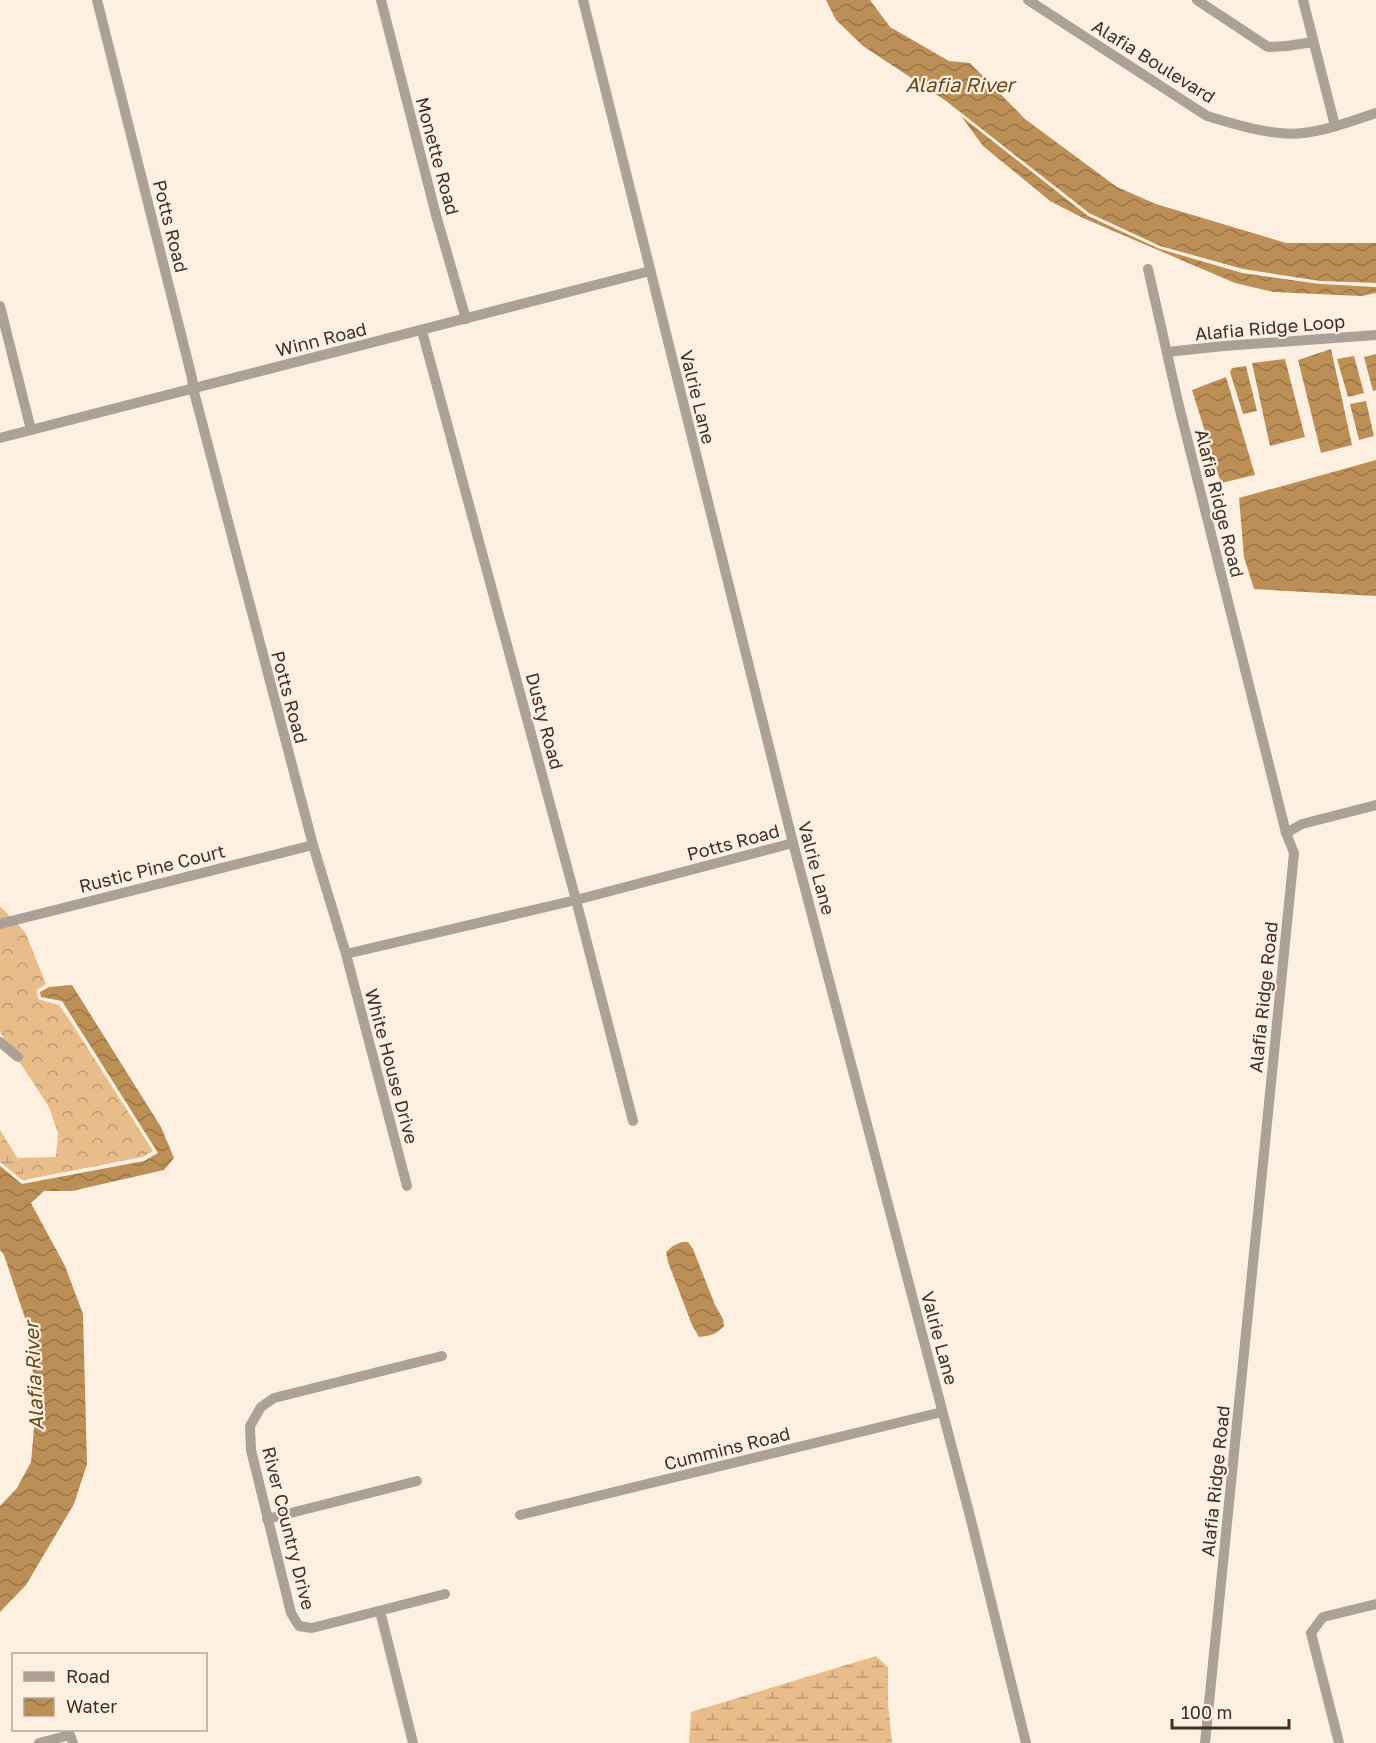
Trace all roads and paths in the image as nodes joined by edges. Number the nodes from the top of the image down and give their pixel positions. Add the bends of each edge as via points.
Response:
1 (97, 0) edge
2 (381, 0) edge
3 (583, 0) edge
4 (1028, 0) edge
5 (1197, 0) edge
6 (1303, 0) edge
7 (1313, 42) junction
8 (1376, 113) edge
9 (1335, 126) junction
10 (1148, 269) dead end
11 (650, 271) junction
12 (0, 306) edge
13 (466, 319) junction
14 (422, 331) junction
15 (1376, 335) edge
16 (1167, 352) junction
17 (193, 388) junction
18 (31, 430) junction
19 (0, 438) edge
20 (1376, 805) edge
21 (1286, 832) junction
22 (793, 843) junction
23 (312, 845) junction
24 (576, 900) junction
25 (0, 924) edge
26 (346, 954) junction
27 (0, 1042) edge
28 (18, 1057) dead end
29 (633, 1121) dead end
30 (407, 1186) dead end
31 (442, 1356) dead end
32 (942, 1412) junction
33 (417, 1481) dead end
34 (520, 1515) dead end
35 (267, 1519) junction
36 (445, 1594) dead end
37 (1376, 1604) edge
38 (380, 1611) junction
39 (71, 1739) edge
40 (39, 1743) edge
41 (413, 1743) edge
42 (1026, 1743) edge
43 (1205, 1743) edge
44 (1339, 1743) edge

1 - 17 street, Potts Road
2 - 13 street, Monette Road
3 - 11 street, Valrie Lane
4 - 9 street, Alafia Boulevard via 1207,116 1250,129 1291,133
5 - 7 street via 1268,47
6 - 7 street
7 - 9 street
8 - 9 street, Alafia Boulevard
10 - 16 street, Alafia Ridge Road
11 - 13 street, Winn Road
11 - 22 street, Valrie Lane
12 - 18 street
13 - 14 street, Winn Road
14 - 17 street, Winn Road
14 - 24 street, Dusty Road
15 - 16 street, Alafia Ridge Loop
16 - 21 street, Alafia Ridge Road
17 - 18 street, Winn Road
17 - 23 street, Potts Road
18 - 19 street, Winn Road
20 - 21 street via 1302,824
21 - 43 street, Alafia Ridge Road via 1294,853
22 - 24 street, Potts Road
22 - 32 street, Valrie Lane
23 - 25 street, Rustic Pine Court
23 - 26 street, Potts Road
24 - 26 street, Potts Road
24 - 29 street, Dusty Road
26 - 30 street, White House Drive
27 - 28 street
31 - 35 street, River Country Drive via 274,1398 261,1407 250,1426 251,1450
32 - 34 street, Cummins Road
32 - 42 street, Valrie Lane
33 - 35 street
35 - 38 street, River Country Drive via 291,1613 299,1626 312,1628
36 - 38 street, River Country Drive
37 - 44 street via 1323,1617 1311,1633
38 - 41 street
39 - 40 street

